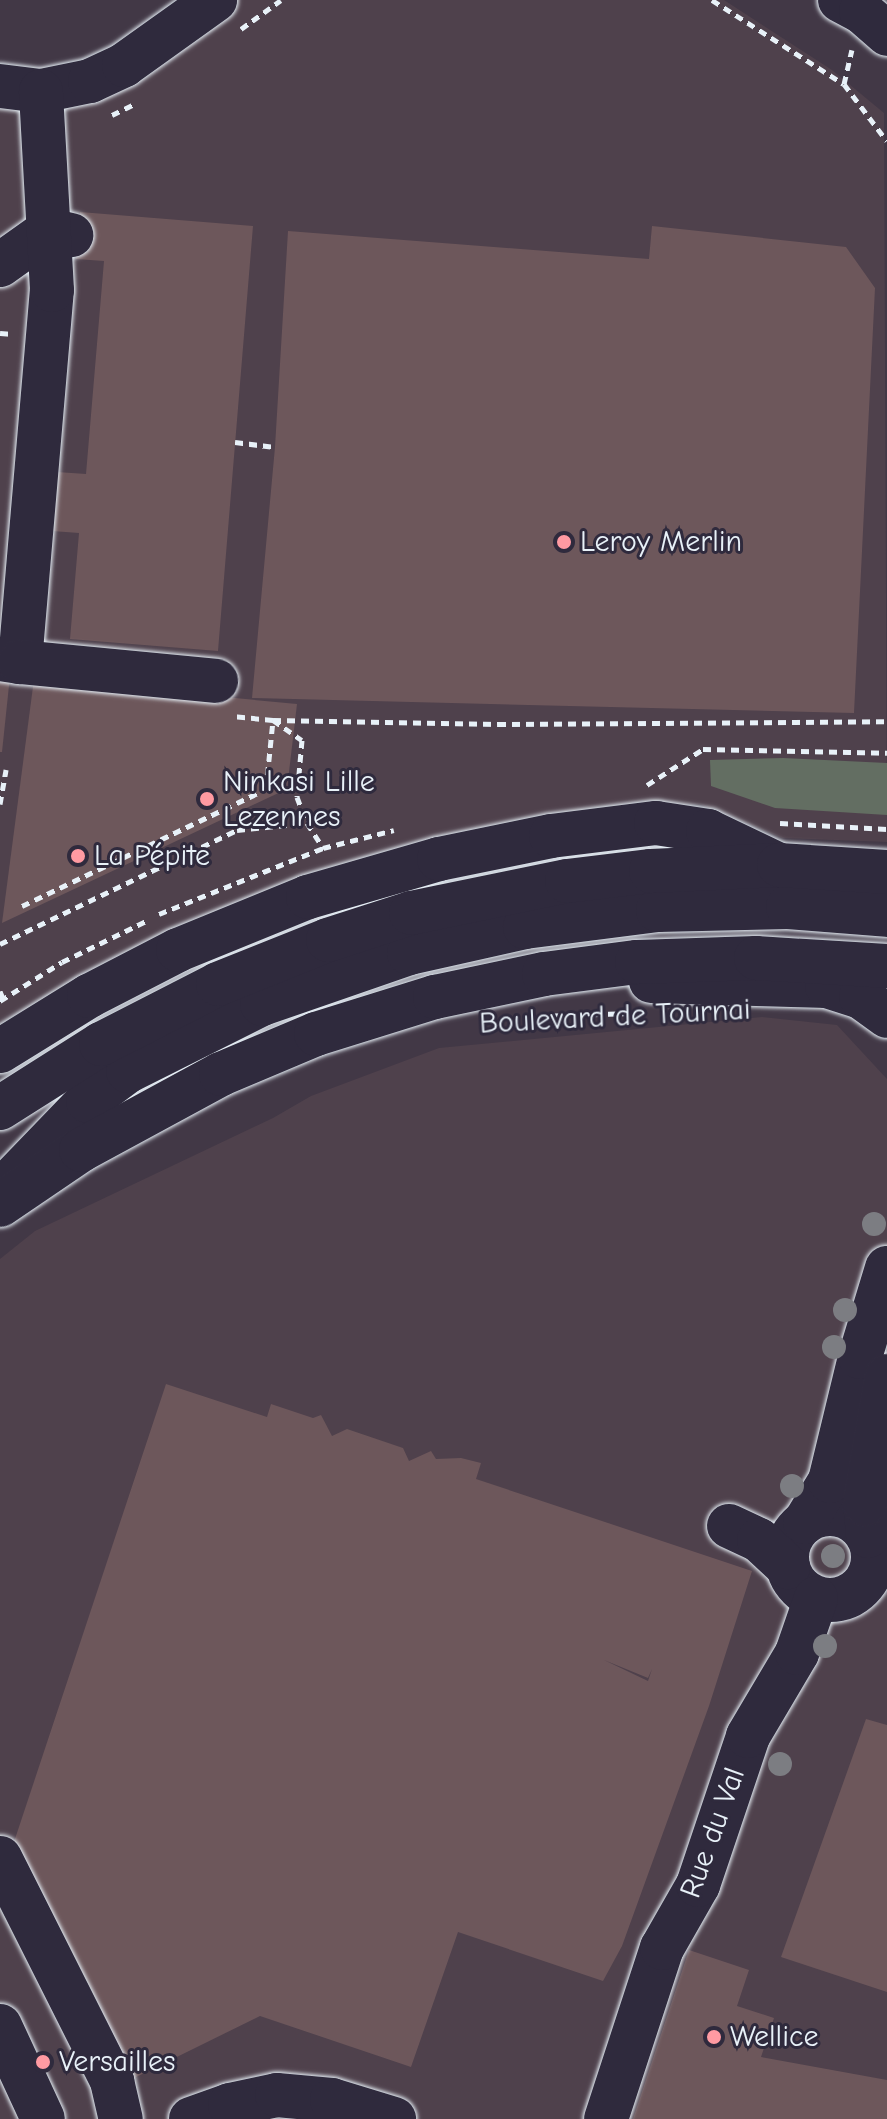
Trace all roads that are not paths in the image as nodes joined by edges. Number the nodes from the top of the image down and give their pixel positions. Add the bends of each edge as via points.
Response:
1 (215, 0) edge
2 (840, 0) edge
3 (887, 34) edge
4 (20, 89) edge
5 (64, 233) junction
6 (0, 265) edge
7 (10, 660) edge
8 (221, 698) road end
9 (779, 865) junction
10 (887, 872) edge
11 (887, 915) edge
12 (887, 966) edge
13 (501, 982) junction
14 (887, 1016) edge
15 (0, 1051) edge
16 (57, 1071) junction
17 (0, 1108) edge
18 (0, 1123) edge
19 (0, 1192) edge
20 (0, 1205) edge
21 (887, 1268) edge
22 (887, 1376) edge
23 (805, 1522) junction
24 (729, 1526) dead end
25 (875, 1544) edge
26 (788, 1567) junction
27 (829, 1599) junction
28 (887, 1604) edge
29 (0, 1858) edge
30 (0, 2026) edge
31 (43, 2119) edge
32 (121, 2119) edge
33 (191, 2119) edge
34 (394, 2119) edge
35 (606, 2119) edge

1 - 4 street via 107,74 74,86
2 - 3 street
4 - 5 street
5 - 6 street
5 - 7 street via 52,290 44,502
7 - 8 street
9 - 10 street
9 - 15 street via 708,831 656,823 551,836 439,859 308,897 178,950
9 - 16 street via 604,876 411,913 218,984
11 - 19 street via 788,907 658,910 525,927 397,956 262,1004 128,1071 78,1110
12 - 13 street, Boulevard de Tournai via 710,958 608,965
13 - 14 street via 827,986 861,997
13 - 20 street, Boulevard de Tournai via 374,1015 231,1070 94,1142
16 - 17 street
16 - 18 street
21 - 23 street via 830,1481
22 - 25 street via 865,1504
23 - 25 street via 834,1514 857,1523
23 - 26 street via 790,1542
24 - 26 street via 759,1540
25 - 27 street via 869,1577 857,1591
26 - 27 street via 800,1589
27 - 28 street
27 - 35 street, Rue du Val via 748,1736 698,1885 662,1948
29 - 32 street via 112,2081
30 - 31 street
33 - 34 street via 277,2095 332,2100

